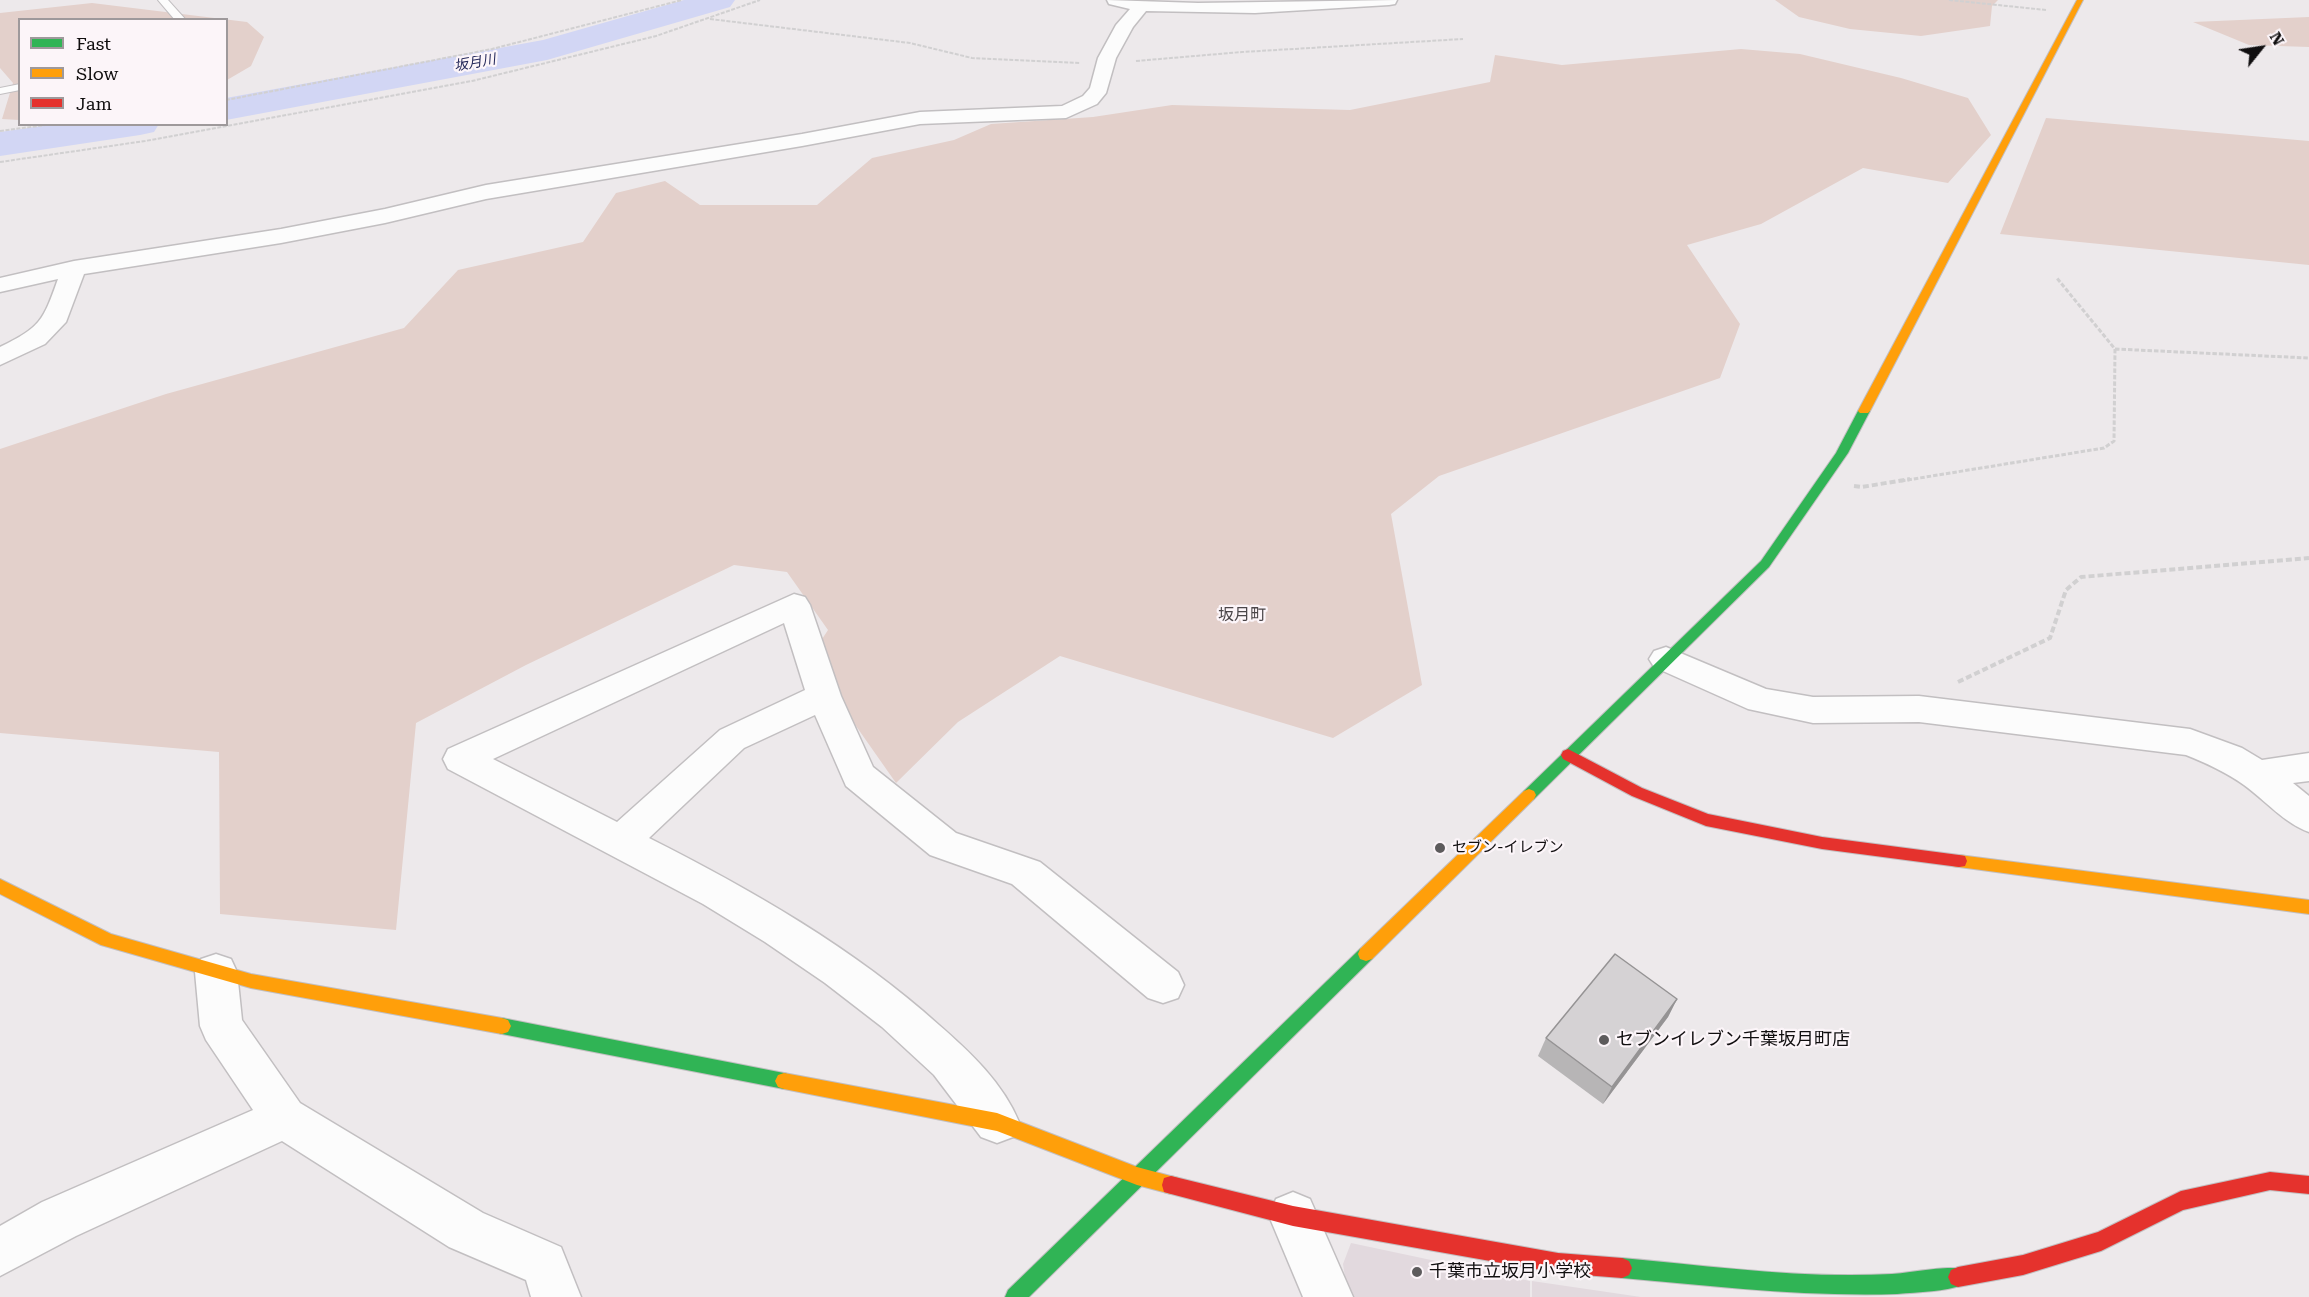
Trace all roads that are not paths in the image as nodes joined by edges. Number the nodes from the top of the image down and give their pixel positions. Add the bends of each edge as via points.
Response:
1 (163, 0) edge
2 (1115, 0) edge
3 (1389, 0) edge
4 (2080, 0) edge
5 (1141, 6) junction
6 (179, 18) edge
7 (18, 87) edge
8 (0, 91) edge
9 (74, 268) junction
10 (0, 285) edge
11 (0, 357) edge
12 (1666, 659) junction
13 (824, 696) junction
14 (1568, 755) junction
15 (2309, 767) edge
16 (2257, 775) junction
17 (2309, 817) edge
18 (620, 842) junction
19 (0, 886) edge
20 (2309, 907) edge
21 (216, 972) junction
22 (1163, 986) dead end
23 (284, 1118) junction
24 (997, 1122) junction
25 (1137, 1176) junction
26 (2309, 1185) edge
27 (1293, 1216) junction
28 (0, 1252) edge
29 (556, 1297) edge
30 (1015, 1297) edge
31 (1328, 1297) edge

1 - 6 lane
2 - 5 street
3 - 5 street via 1243,8
4 - 12 street via 1842,453 1765,564
5 - 9 street via 1107,58 1099,89 1090,100 1066,112 920,118 486,192 281,236
7 - 8 lane
9 - 10 street
9 - 11 street via 57,317 36,339
12 - 14 street
12 - 16 street via 1760,700 1813,710 1919,709 2190,742
13 - 18 street via 732,739
13 - 18 street via 794,605 461,759
13 - 22 street via 859,776 943,844 1026,873
14 - 20 street via 1637,792 1717,823 1822,843
14 - 25 street
15 - 16 street
16 - 17 street
18 - 24 street via 738,904 865,986 951,1062
19 - 21 street via 107,940
21 - 23 street via 221,1026
21 - 24 street
23 - 28 street via 59,1219
23 - 29 street via 466,1230 544,1264
24 - 25 street
25 - 27 street
25 - 30 street
26 - 27 street via 2270,1181 2181,1201 2100,1241 2023,1265 1926,1282 1820,1284 1558,1263
27 - 31 street

